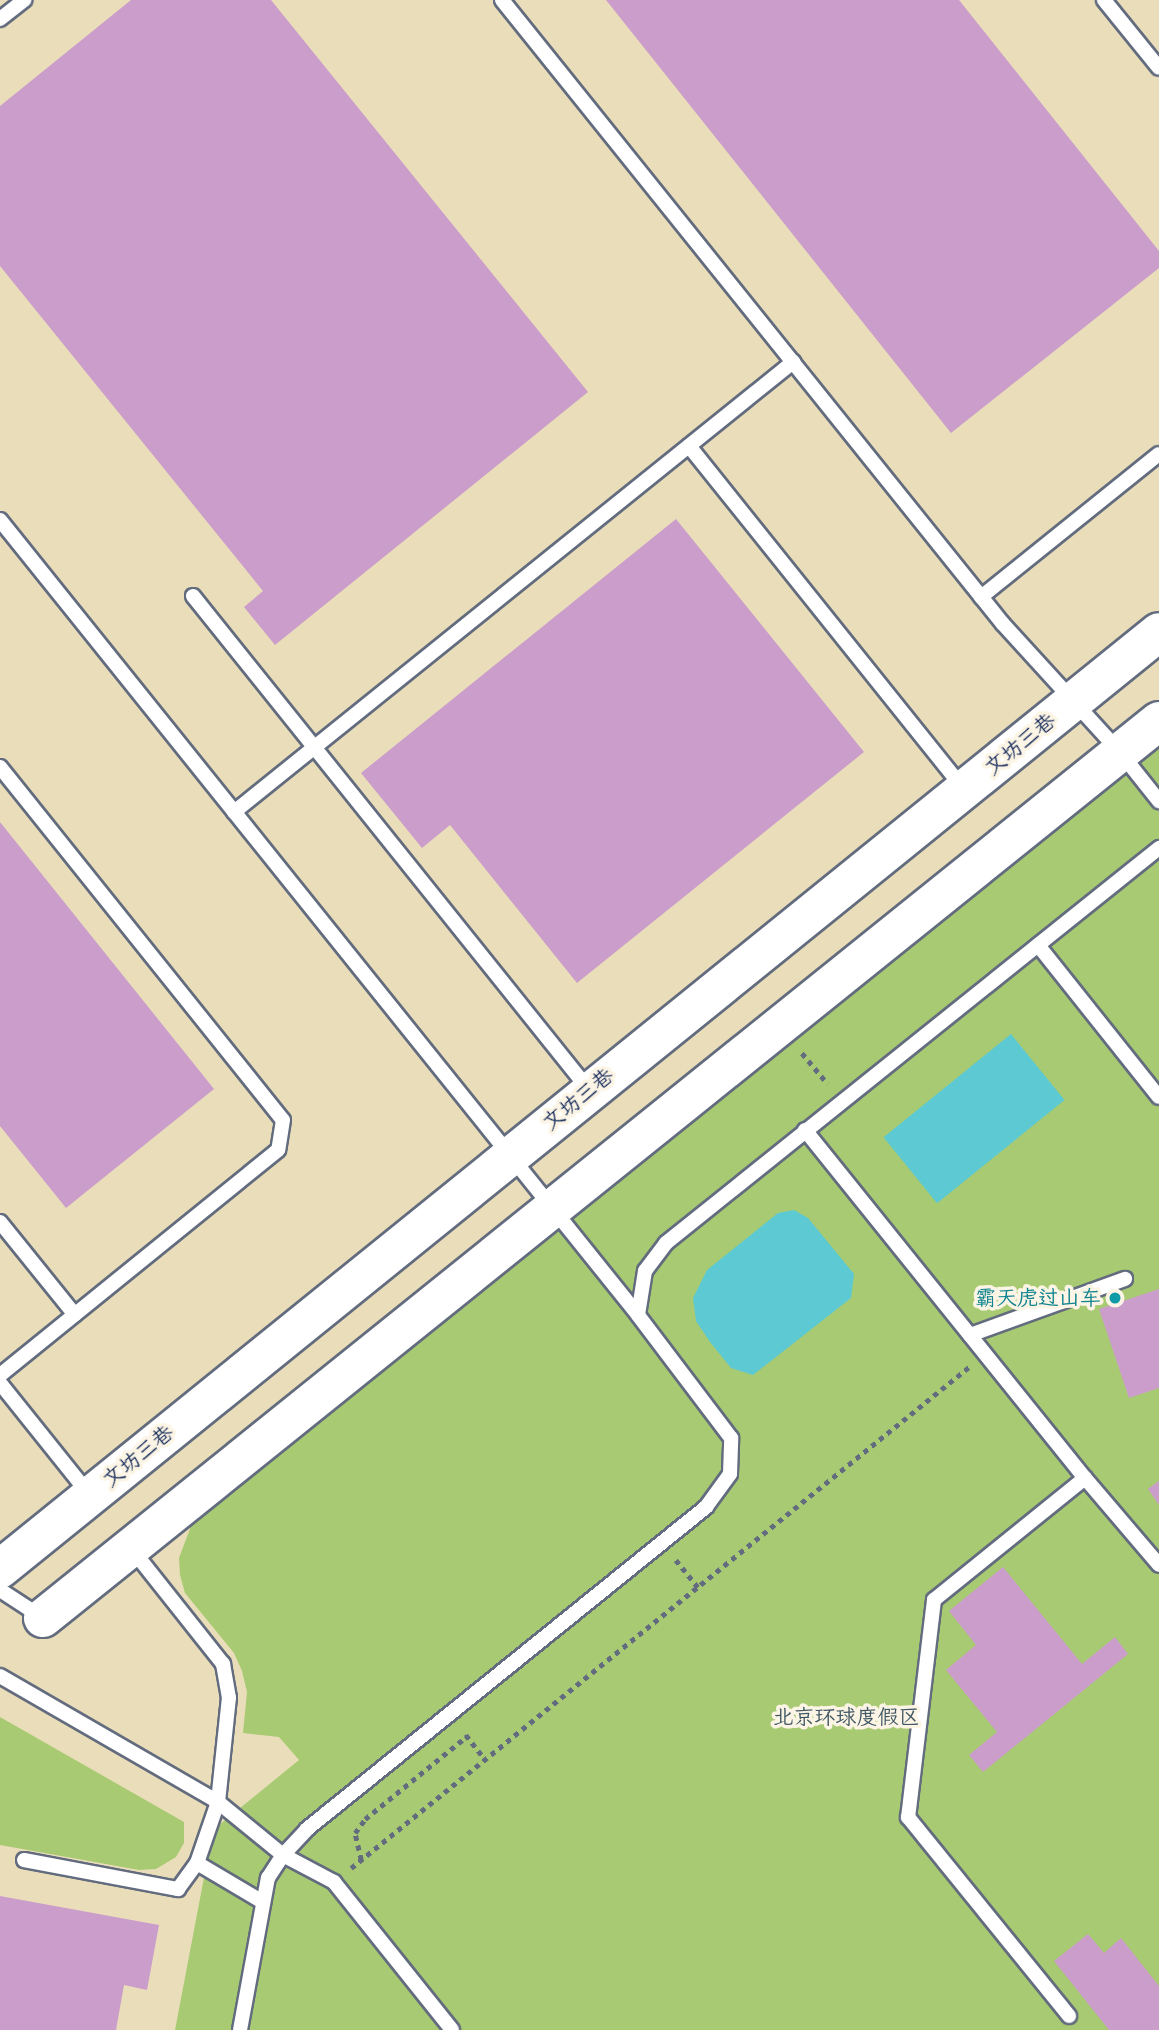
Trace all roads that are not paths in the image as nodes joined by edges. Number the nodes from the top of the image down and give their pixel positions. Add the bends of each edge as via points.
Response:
1 (24, 0) edge
2 (502, 0) edge
3 (1104, 0) edge
4 (0, 19) edge
5 (1159, 68) edge
6 (793, 362) junction
7 (689, 446) junction
8 (1159, 454) edge
9 (0, 520) edge
10 (193, 596) dead end
11 (981, 597) junction
12 (1159, 632) edge
13 (1071, 703) junction
14 (1159, 721) edge
15 (314, 748) junction
16 (1120, 752) junction
17 (0, 767) edge
18 (965, 789) junction
19 (1159, 801) edge
20 (234, 812) junction
21 (1159, 848) edge
22 (1038, 945) junction
23 (589, 1090) junction
24 (1159, 1097) edge
25 (805, 1130) junction
26 (511, 1153) junction
27 (555, 1208) junction
28 (0, 1222) edge
29 (1125, 1279) dead end
30 (75, 1315) junction
31 (638, 1315) junction
32 (970, 1335) junction
33 (0, 1375) edge
34 (0, 1384) edge
35 (1085, 1478) junction
36 (90, 1495) junction
37 (131, 1547) junction
38 (1159, 1565) edge
39 (0, 1569) edge
40 (0, 1590) edge
41 (43, 1618) joint
42 (0, 1676) edge
43 (218, 1802) junction
44 (283, 1854) junction
45 (24, 1860) dead end
46 (197, 1863) junction
47 (263, 1902) junction
48 (1069, 2016) dead end
49 (240, 2030) edge
50 (452, 2030) edge

1 - 4 lane
2 - 6 lane
3 - 5 lane
6 - 7 lane
6 - 11 lane
7 - 15 lane
7 - 18 lane
8 - 11 lane
9 - 20 lane
10 - 15 lane
11 - 13 lane
12 - 13 main road, 文坊三巷
13 - 16 lane
13 - 18 main road, 文坊三巷
14 - 16 main road
15 - 20 lane
15 - 23 lane
16 - 19 lane
16 - 27 main road
17 - 30 lane via 283,1120 278,1150
18 - 23 main road, 文坊三巷
20 - 26 lane
21 - 22 lane
22 - 24 lane
22 - 25 lane
23 - 26 main road, 文坊三巷
25 - 31 lane via 666,1243 645,1271
25 - 32 lane
26 - 27 lane
26 - 36 main road, 文坊三巷
27 - 31 lane
27 - 37 main road
28 - 30 lane
29 - 32 lane
30 - 33 lane
31 - 44 lane via 731,1438 730,1474 706,1507 307,1829
32 - 35 lane
34 - 36 lane
35 - 38 lane
35 - 48 lane via 934,1600 908,1816
36 - 39 main road, 文坊三巷
37 - 41 main road
37 - 43 lane via 223,1664 229,1698
40 - 41 lane
42 - 43 lane
43 - 44 lane
43 - 46 lane
44 - 47 lane via 268,1878
44 - 50 lane via 334,1882
45 - 46 lane via 178,1889
46 - 47 lane
47 - 49 lane

